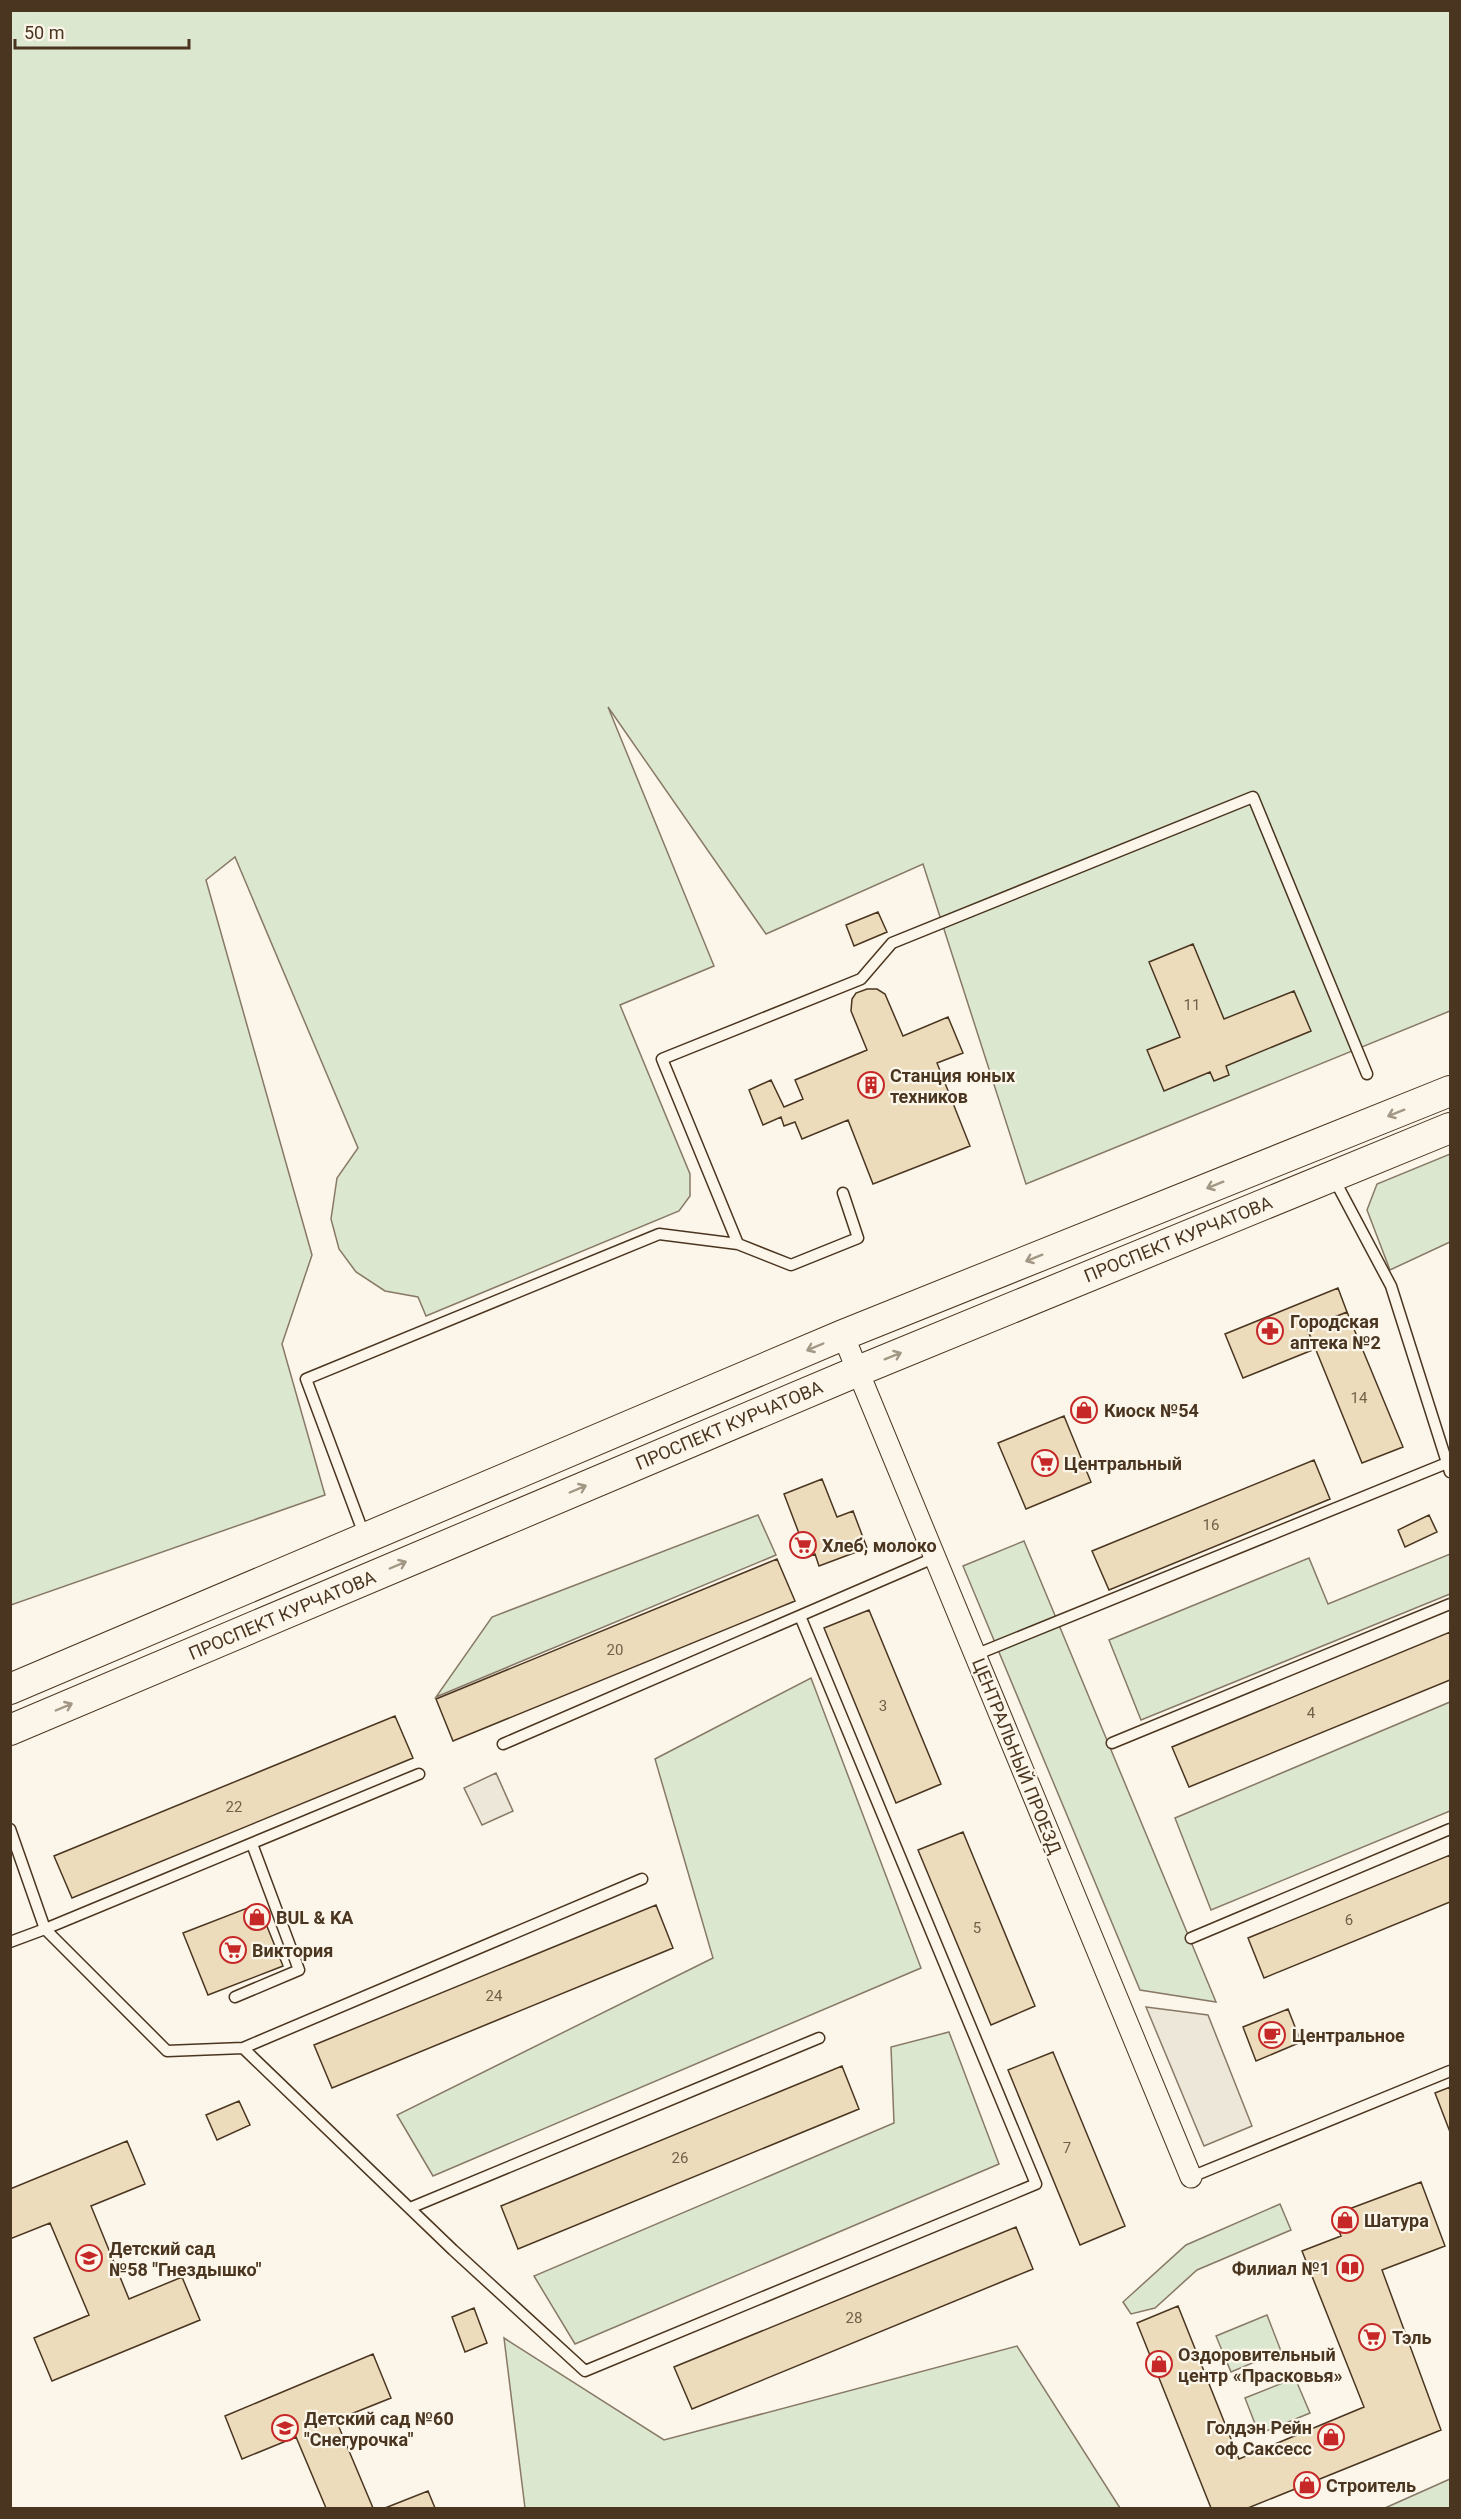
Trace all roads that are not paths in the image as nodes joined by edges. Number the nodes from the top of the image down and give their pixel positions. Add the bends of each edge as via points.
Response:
1 (1367, 1074) dead end
2 (1450, 1091) edge
3 (1450, 1128) edge
4 (1333, 1177) junction
5 (843, 1193) dead end
6 (738, 1244) junction
7 (843, 1335) junction
8 (858, 1371) junction
9 (1449, 1467) edge
10 (365, 1538) junction
11 (936, 1557) junction
12 (1450, 1604) edge
13 (800, 1616) junction
14 (975, 1655) junction
15 (10, 1689) edge
16 (10, 1730) edge
17 (1112, 1743) dead end
18 (503, 1744) dead end
19 (419, 1774) dead end
20 (10, 1829) edge
21 (1450, 1829) edge
22 (252, 1844) junction
23 (642, 1879) dead end
24 (45, 1929) junction
25 (1191, 1938) dead end
26 (10, 1942) edge
27 (235, 1997) dead end
28 (819, 2038) dead end
29 (243, 2048) junction
30 (1450, 2071) edge
31 (1191, 2177) joint
32 (410, 2208) junction

1 - 6 lane via 1253,797 892,943 861,979 662,1059
2 -> 7 main road, ПРОСПЕКТ КУРЧАТОВА
3 - 4 main road, ПРОСПЕКТ КУРЧАТОВА
8 -> 4 main road, ПРОСПЕКТ КУРЧАТОВА
4 - 9 lane via 1391,1286
5 - 6 lane via 858,1238 791,1265
6 - 10 lane via 659,1234 306,1379
7 - 8 street, ЦЕНТРАЛЬНЫЙ ПРОЕЗД
7 -> 10 main road, ПРОСПЕКТ КУРЧАТОВА
8 - 11 street, ЦЕНТРАЛЬНЫЙ ПРОЕЗД
16 -> 8 main road, ПРОСПЕКТ КУРЧАТОВА
9 - 14 lane
10 - 15 main road, ПРОСПЕКТ КУРЧАТОВА
11 - 13 lane
11 - 14 street, ЦЕНТРАЛЬНЫЙ ПРОЕЗД
12 - 17 lane
13 - 18 lane
13 - 32 lane via 1036,2184 585,2371
14 - 31 street, ЦЕНТРАЛЬНЫЙ ПРОЕЗД
19 - 22 lane
20 - 24 lane
21 - 25 lane
22 - 24 lane
22 - 27 lane via 300,1970
23 - 29 lane
24 - 26 lane
24 - 29 lane via 167,2051
28 - 32 lane
29 - 32 lane
30 - 31 lane

